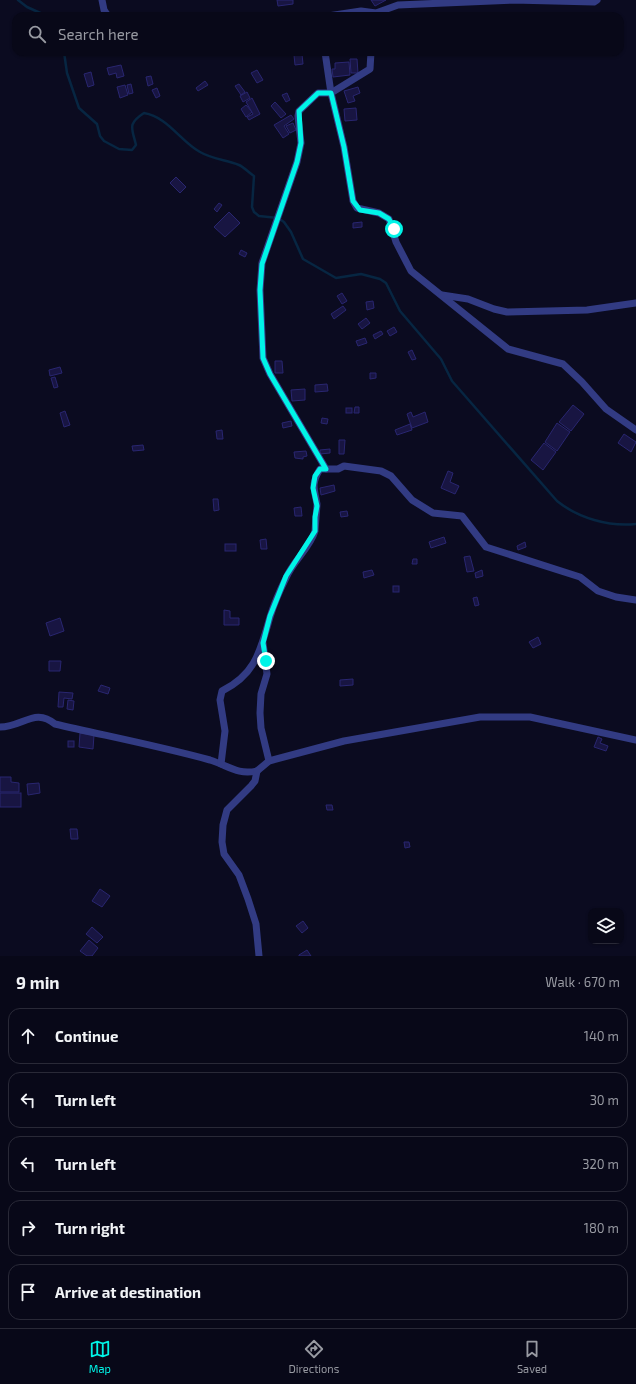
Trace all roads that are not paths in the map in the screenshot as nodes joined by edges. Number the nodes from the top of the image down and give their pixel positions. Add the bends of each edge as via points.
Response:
1 (102, 0) edge
2 (597, 0) edge
3 (105, 12) edge
4 (354, 12) edge
5 (366, 12) edge
6 (381, 12) edge
7 (326, 56) edge
8 (372, 56) edge
9 (331, 93) junction
10 (442, 295) junction
11 (636, 303) edge
12 (636, 430) edge
13 (326, 469) junction
14 (636, 600) edge
15 (263, 643) junction
16 (0, 728) edge
17 (636, 740) edge
18 (269, 761) junction
19 (221, 764) junction
20 (257, 771) junction
21 (259, 956) edge

1 - 3 street
2 - 6 street via 513,0 398,5
4 - 5 street
7 - 9 street
8 - 9 street via 370,69
9 - 10 street via 353,201 360,210 379,213 389,219 396,242 411,271
9 - 13 street via 318,93 299,111 300,150 262,264 260,290 263,358
10 - 11 street via 468,299 507,312 587,310
10 - 12 street via 508,348 563,364 606,409
13 - 14 street via 344,466 381,471 391,476 412,500 433,513 462,516 486,547 580,577 598,591
13 - 15 street via 320,469 315,476 315,531 286,576 270,616
15 - 18 street via 267,674 261,694 260,713
15 - 19 street via 245,676 222,691 220,700 224,731
16 - 19 street via 13,726 36,716 47,717 55,724
17 - 18 street via 530,716 480,718 344,741
18 - 20 street
19 - 20 street via 245,773
20 - 21 street via 255,781 227,810 222,842 224,854 239,874 256,924

